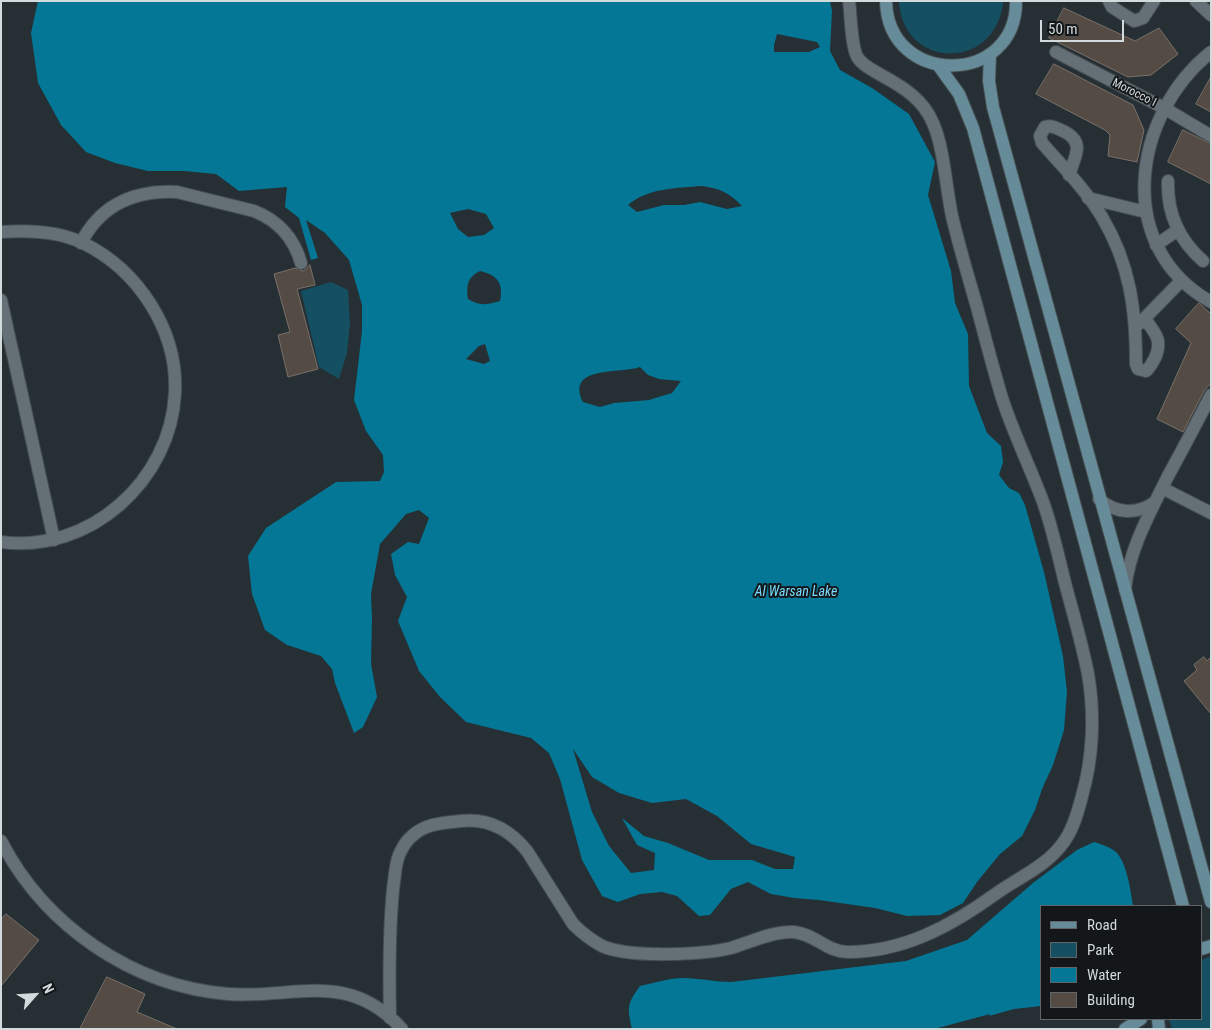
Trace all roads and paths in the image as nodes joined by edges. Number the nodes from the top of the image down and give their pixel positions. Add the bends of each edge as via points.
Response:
1 (849, 1) edge
2 (886, 1) edge
3 (1016, 1) edge
4 (1109, 1) edge
5 (1154, 1) edge
6 (1196, 1) edge
7 (1211, 15) edge
8 (1056, 52) dead end
9 (1211, 52) edge
10 (990, 54) junction
11 (938, 65) junction
12 (1164, 108) junction
13 (1211, 136) edge
14 (1069, 175) dead end
15 (1168, 181) dead end
16 (1088, 198) junction
17 (1146, 212) junction
18 (1178, 230) junction
19 (1, 232) edge
20 (81, 243) junction
21 (1156, 245) junction
22 (1203, 261) dead end
23 (301, 263) dead end
24 (1181, 281) junction
25 (1, 300) edge
26 (1211, 302) edge
27 (1211, 395) edge
28 (1162, 488) junction
29 (1099, 499) junction
30 (1155, 502) junction
31 (1211, 513) edge
32 (54, 540) junction
33 (1, 542) edge
34 (1125, 593) junction
35 (1, 842) edge
36 (1211, 902) edge
37 (1182, 905) edge
38 (390, 1018) junction
39 (1140, 1020) edge
40 (402, 1029) edge
41 (1125, 1029) edge

1 - 38 street via 857,57 865,66 910,92 932,121 953,218 998,385 1049,518 1087,671 1091,707 1088,770 1068,837 1048,860 965,915 935,932 908,942 848,952 825,946 806,935 786,932 728,948 684,954 625,952 602,946 573,924 527,851 506,831 479,820 431,825 411,837 396,863 389,951
2 - 11 street via 890,22 903,45 919,58
3 - 10 street via 1010,29
4 - 5 street via 1112,8 1134,21 1143,18
6 - 7 street
8 - 12 street, Morocco I
9 - 12 street via 1181,83
10 - 11 street via 965,65
10 - 29 street via 993,108
11 - 37 street via 959,94 973,128
12 - 13 street, Morocco I
12 - 17 street via 1147,160
14 - 16 street
15 - 18 street via 1168,200
16 - 17 street
16 - 24 street via 1122,257 1140,323
17 - 21 street
18 - 21 street
18 - 22 street via 1186,244
19 - 20 street via 41,232
20 - 23 street via 92,224 117,203 140,194 177,192 264,215 288,235
20 - 32 street via 119,268 153,308 171,353 174,398 161,448 152,467 134,490 116,509 97,522
21 - 24 street
24 - 26 street
25 - 32 street
27 - 28 street
28 - 30 street
28 - 31 street
29 - 30 street via 1112,508 1127,512 1142,510
29 - 34 street
30 - 34 street via 1129,566
32 - 33 street
34 - 36 street
35 - 38 street via 27,883 51,910 98,949 133,968 179,985 228,994 332,991 366,1002
38 - 40 street
39 - 41 street

